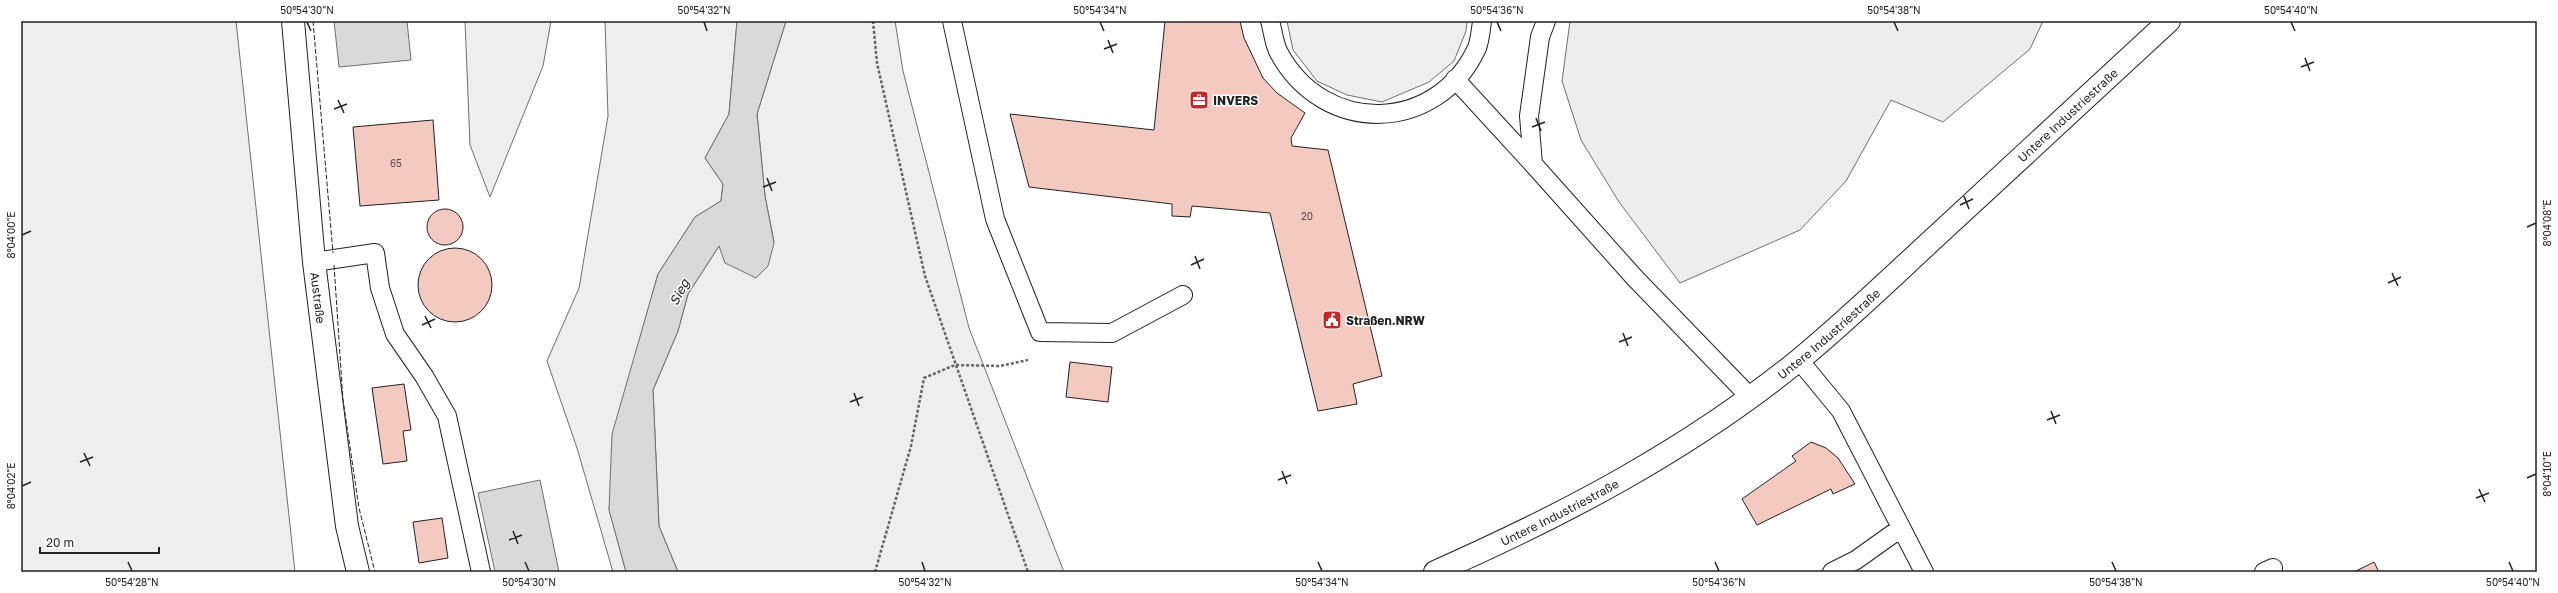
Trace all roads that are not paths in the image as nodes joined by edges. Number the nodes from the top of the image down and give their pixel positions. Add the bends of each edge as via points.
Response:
1 (293, 21) edge
2 (952, 21) edge
3 (1270, 21) edge
4 (1482, 21) edge
5 (1546, 21) edge
6 (2169, 21) edge
7 (1455, 79) junction
8 (1533, 164) junction
9 (314, 262) junction
10 (1183, 295) dead end
11 (1799, 360) junction
12 (1750, 396) junction
13 (1901, 528) junction
14 (358, 572) edge
15 (481, 572) edge
16 (1434, 572) edge
17 (1832, 572) edge
18 (1924, 572) edge

1 - 9 street, Austraße
2 - 10 lane via 995,219 1040,332 1112,333
3 - 7 lane via 1278,52 1299,82 1329,104 1367,115 1405,111 1440,95
4 - 7 lane via 1477,47
5 - 8 lane via 1540,37 1529,116
6 - 11 street, Untere Industriestraße via 1872,296
7 - 8 lane
8 - 12 lane via 1634,277
9 - 14 street, Austraße via 347,526
9 - 15 lane via 375,253 380,288 395,334 424,376 446,416
11 - 12 street, Untere Industriestraße
11 - 13 lane via 1842,411
12 - 16 street, Untere Industriestraße via 1659,459 1599,494 1510,539
13 - 17 lane via 1856,560
13 - 18 lane

